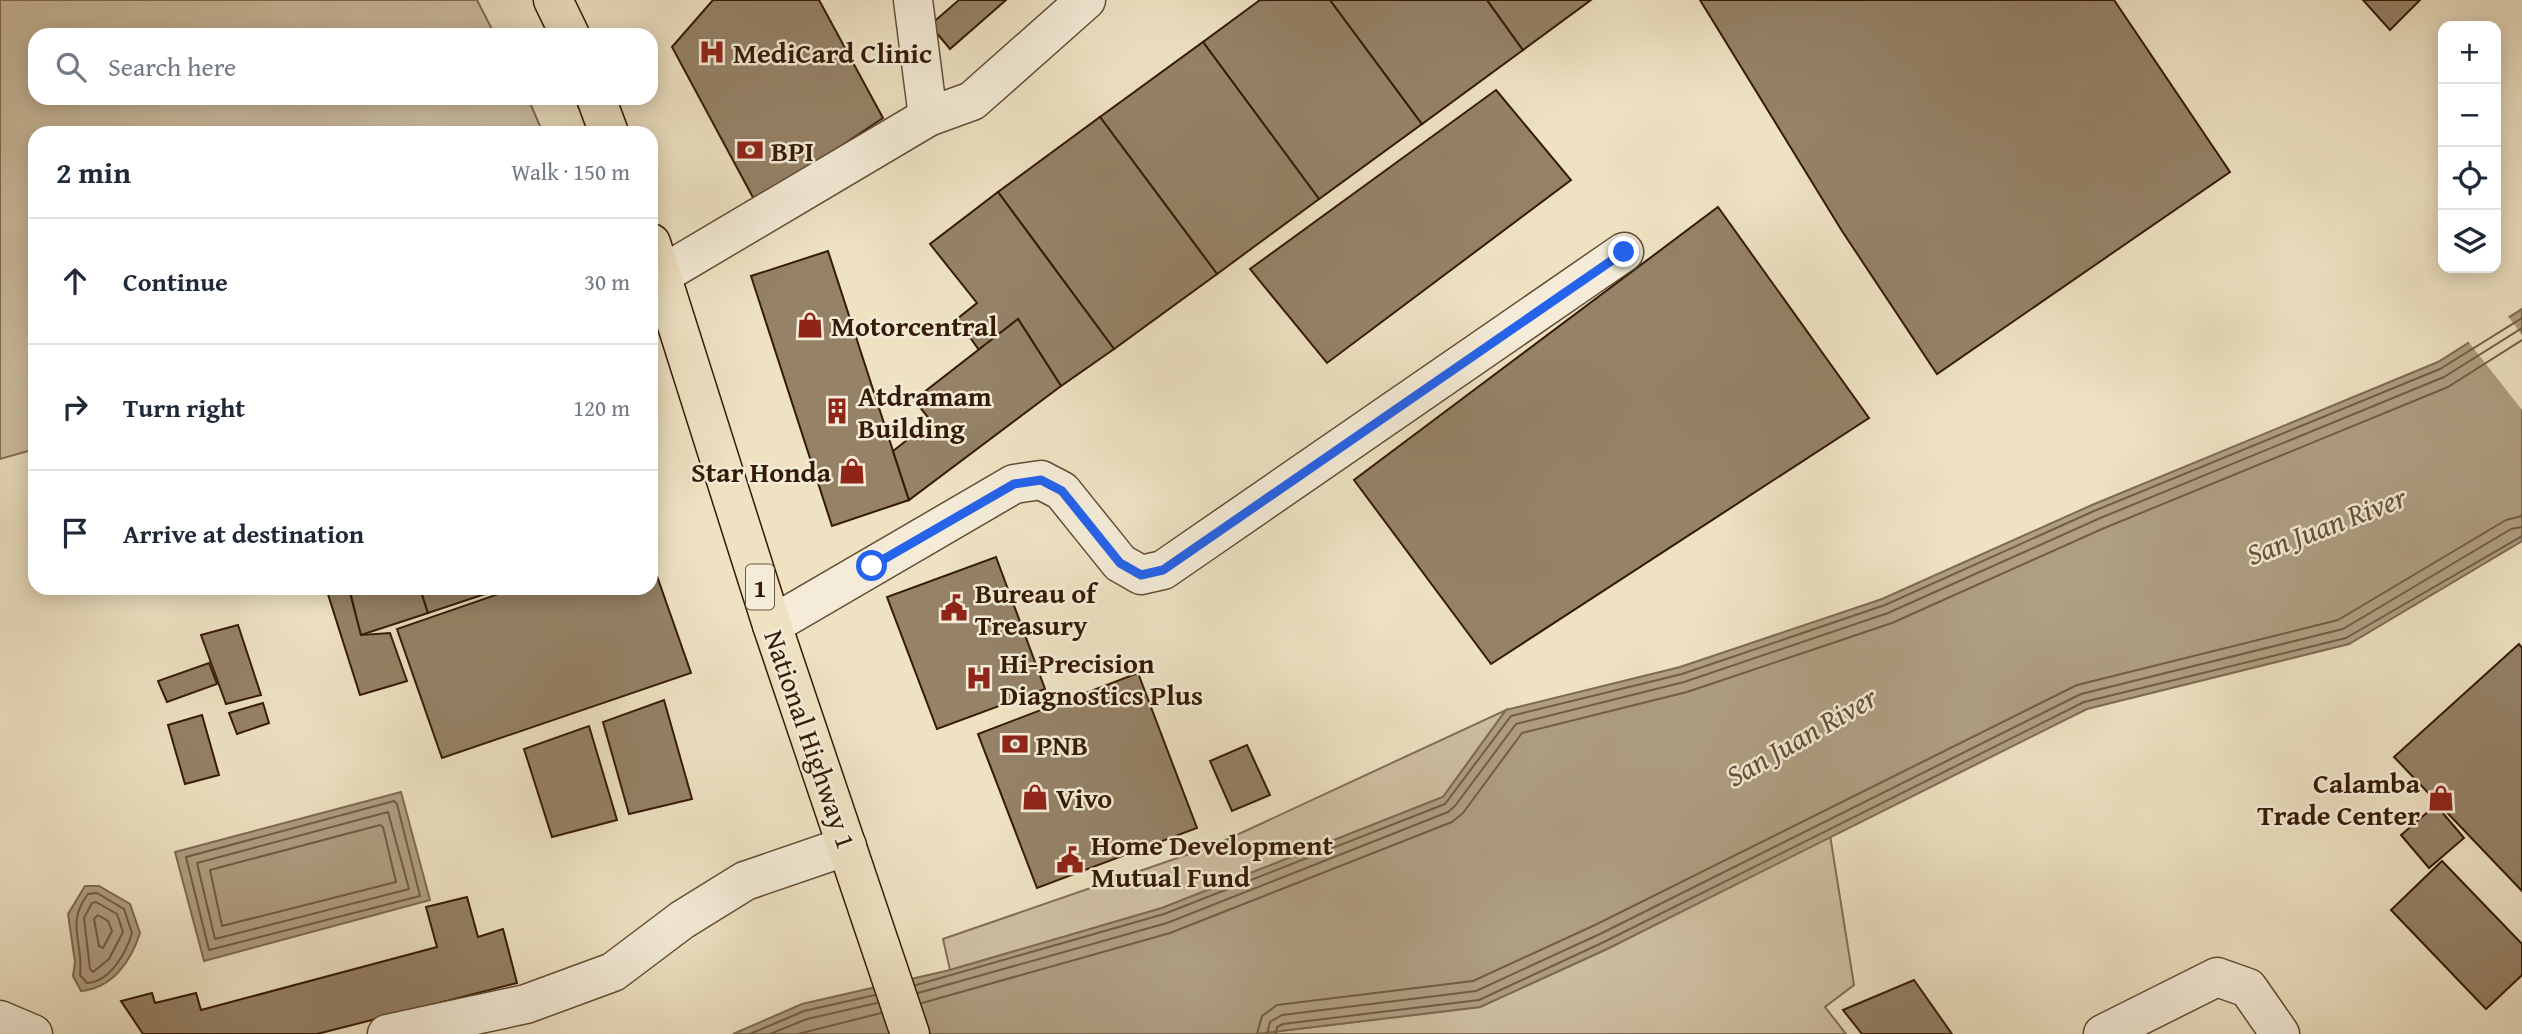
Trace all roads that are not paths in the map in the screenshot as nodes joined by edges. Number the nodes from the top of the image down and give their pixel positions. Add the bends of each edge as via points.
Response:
1 (554, 0) edge
2 (913, 0) edge
3 (1086, 0) edge
4 (567, 28) edge
5 (599, 105) edge
6 (928, 117) junction
7 (606, 126) edge
8 (1624, 252) dead end
9 (658, 258) edge
10 (658, 262) edge
11 (772, 625) junction
12 (847, 846) junction
13 (0, 1020) edge
14 (33, 1034) edge
15 (387, 1034) edge
16 (910, 1034) edge
17 (2103, 1034) edge
18 (2280, 1034) edge

1 - 4 highway
2 - 6 lane
3 - 6 lane via 972,101
5 - 7 highway
6 - 9 lane
8 - 11 lane via 1163,570 1141,575 1120,563 1062,491 1041,480 1014,484
10 - 11 highway, National Highway 1 / 1
11 - 12 highway, National Highway 1 / 1
12 - 15 lane via 745,881 682,920 613,972 526,1004
12 - 16 highway, National Highway 1 / 1
13 - 14 lane
17 - 18 lane via 2217,977 2248,988

